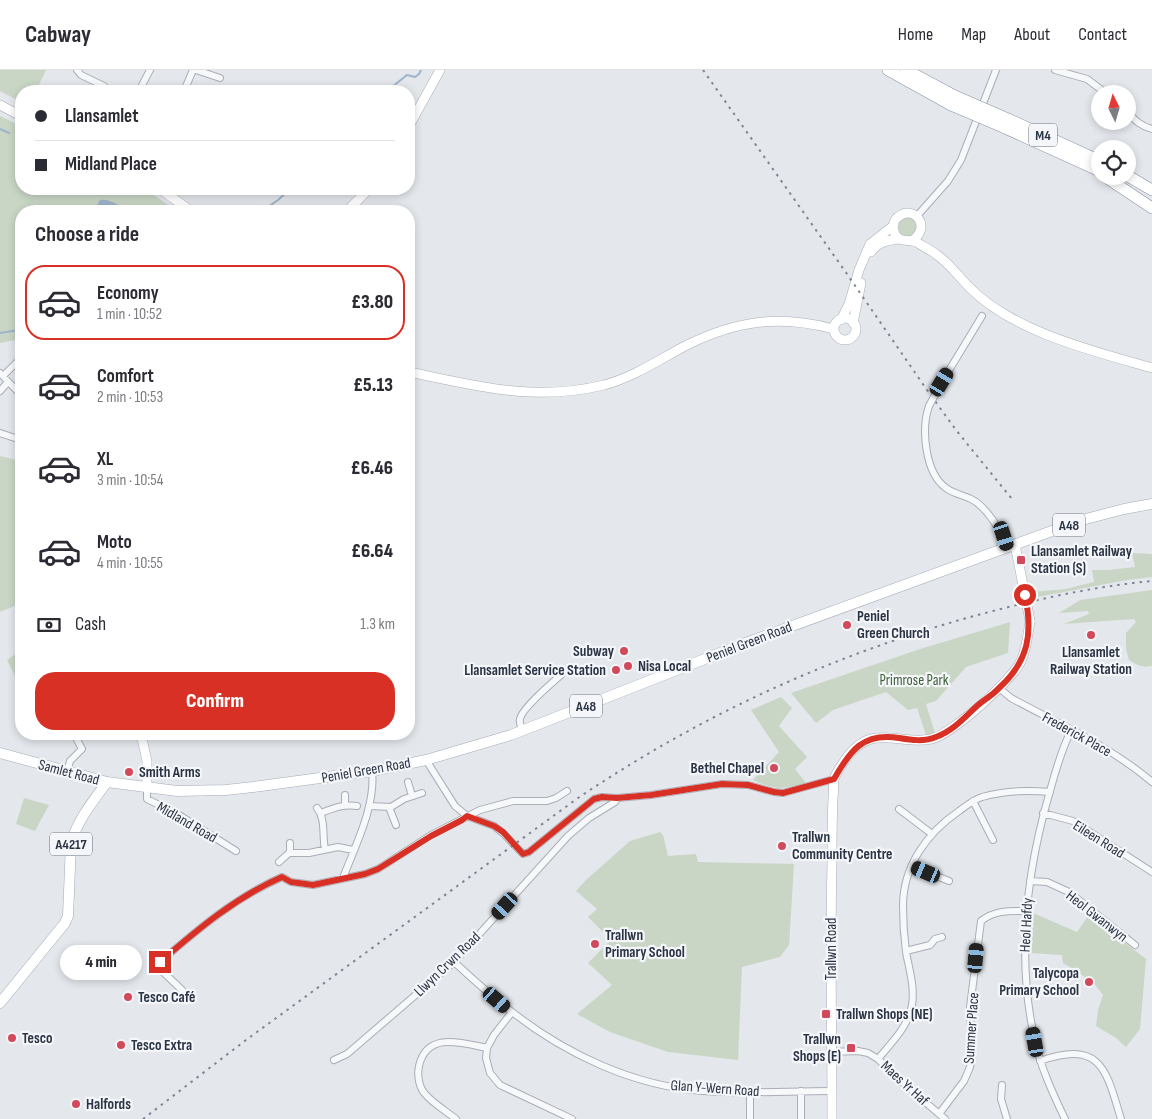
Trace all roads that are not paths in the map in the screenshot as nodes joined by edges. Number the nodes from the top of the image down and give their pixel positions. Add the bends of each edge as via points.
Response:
1 (77, 70) edge
2 (151, 70) edge
3 (194, 70) edge
4 (440, 70) edge
5 (888, 70) edge
6 (906, 70) edge
7 (996, 70) edge
8 (1055, 70) edge
9 (212, 72) edge
10 (220, 78) dead end
11 (96, 84) joint
12 (100, 85) edge
13 (142, 85) edge
14 (187, 85) edge
15 (1095, 85) edge
16 (953, 101) junction
17 (0, 105) edge
18 (15, 113) edge
19 (415, 115) edge
20 (1136, 122) edge
21 (1006, 123) junction
22 (1152, 129) edge
23 (1091, 157) edge
24 (1091, 168) edge
25 (1136, 181) edge
26 (1118, 185) edge
27 (1126, 185) edge
28 (1152, 190) edge
29 (168, 195) edge
30 (363, 195) edge
31 (1152, 200) edge
32 (183, 205) edge
33 (353, 205) edge
34 (1152, 208) edge
35 (917, 216) junction
36 (893, 226) junction
37 (899, 239) junction
38 (913, 240) junction
39 (982, 316) dead end
40 (841, 320) junction
41 (853, 323) junction
42 (834, 329) junction
43 (15, 365) edge
44 (1152, 368) edge
45 (415, 373) edge
46 (4, 377) edge
47 (15, 388) edge
48 (0, 391) edge
49 (0, 433) edge
50 (15, 438) edge
51 (1152, 504) edge
52 (1011, 547) junction
53 (561, 675) dead end
54 (999, 688) junction
55 (522, 730) junction
56 (1071, 730) junction
57 (77, 740) edge
58 (142, 740) edge
59 (0, 754) edge
60 (426, 760) junction
61 (372, 771) junction
62 (66, 772) junction
63 (78, 775) junction
64 (834, 779) junction
65 (107, 782) junction
66 (408, 782) dead end
67 (1152, 782) edge
68 (147, 788) junction
69 (567, 791) dead end
70 (1050, 792) junction
71 (422, 793) dead end
72 (345, 795) dead end
73 (412, 796) junction
74 (96, 797) junction
75 (617, 798) junction
76 (973, 801) junction
77 (345, 805) junction
78 (357, 806) dead end
79 (369, 806) junction
80 (389, 807) junction
81 (899, 809) dead end
82 (1043, 813) junction
83 (467, 816) junction
84 (396, 825) dead end
85 (560, 827) junction
86 (932, 834) junction
87 (568, 836) junction
88 (993, 840) dead end
89 (290, 843) dead end
90 (325, 849) junction
91 (353, 850) junction
92 (236, 851) dead end
93 (290, 853) junction
94 (279, 862) dead end
95 (912, 866) junction
96 (1152, 872) edge
97 (343, 878) junction
98 (949, 881) dead end
99 (1030, 881) junction
100 (1026, 911) junction
101 (942, 937) dead end
102 (1134, 945) dead end
103 (906, 951) junction
104 (454, 962) junction
105 (182, 990) dead end
106 (2, 999) edge
107 (512, 1012) junction
108 (487, 1048) junction
109 (831, 1052) junction
110 (878, 1059) junction
111 (334, 1060) dead end
112 (1040, 1061) junction
113 (1002, 1085) dead end
114 (801, 1091) junction
115 (832, 1091) junction
116 (750, 1092) junction
117 (939, 1114) junction
118 (456, 1119) edge
119 (572, 1119) edge
120 (750, 1119) edge
121 (801, 1119) edge
122 (832, 1119) edge
123 (945, 1119) edge
124 (1007, 1119) edge
125 (1065, 1119) edge
126 (1121, 1119) edge

1 - 11 street
2 - 13 street
3 - 9 street
3 - 14 street
4 - 19 main road
5 - 16 highway, M4
6 - 16 highway, M4
7 - 35 street via 961,160 948,181
8 - 15 street via 1087,79
9 - 10 street
11 - 12 street
16 - 21 highway, M4, bridge
17 - 18 main road
20 - 22 street
21 - 23 highway, M4
21 - 24 highway, M4
25 - 28 highway
26 - 34 highway
27 - 31 highway
29 - 32 main road
30 - 33 main road
35 - 36 main road via 911,213 899,215
35 - 38 main road via 922,229
36 - 37 main road
36 - 40 main road via 870,244
37 - 38 main road
37 - 41 main road via 874,247 869,255
38 - 44 main road via 939,256 971,290 1024,326
39 - 52 street, bridge via 929,406 927,448 937,479 948,490 977,502
40 - 41 main road
40 - 42 main road
41 - 42 main road via 855,333 848,340 838,338
42 - 45 main road via 810,323 765,321 723,330 606,384 558,393 500,390
43 - 46 street
46 - 47 street
46 - 48 street
49 - 50 street
51 - 52 main road, Peniel Green Road / A48 via 1082,520
52 - 54 main road, bridge via 1030,621 1021,662
52 - 55 main road, Peniel Green Road / A48 via 743,644
53 - 55 street via 521,716
54 - 56 street, Frederick Place via 1011,698
54 - 64 main road via 938,737 914,740 879,736 864,742 850,753
55 - 60 main road, Peniel Green Road / A48
56 - 67 street, Frederick Place via 1100,745
56 - 70 street, Heol Hafdy via 1060,752
57 - 62 street via 82,749
58 - 68 main road via 147,762
59 - 62 main road, Samlet Road / A48
60 - 61 main road, Peniel Green Road / A48
60 - 83 street via 455,806
61 - 68 main road, Peniel Green Road / A48 via 226,790
61 - 79 street via 373,790
62 - 63 main road, Samlet Road / A48
63 - 65 main road, Samlet Road / A48
63 - 74 main road via 88,780
64 - 75 street via 783,793 748,785 722,784
64 - 109 main road, Trallwn Road
65 - 68 main road, Peniel Green Road / A48
65 - 74 main road, Samlet Road / A4217
66 - 73 street
68 - 92 street, Midland Road via 147,799 179,814
69 - 83 street via 547,801 513,801
70 - 76 street via 1031,790
70 - 82 street, Heol Hafdy
71 - 73 street
72 - 77 street
73 - 80 street
74 - 106 main road, Samlet Road / A4217 via 71,843 65,923
75 - 85 street via 594,799
75 - 87 street, Llwyn Crwn Road via 616,802 589,818
76 - 86 street
76 - 88 street
77 - 78 street
77 - 90 street via 319,810
79 - 80 street
79 - 91 street
80 - 84 street
81 - 86 street
82 - 96 street, Eileen Road via 1073,822
82 - 99 street, Heol Hafdy
83 - 85 street via 503,832 523,854
83 - 97 street via 378,869
85 - 87 street
86 - 95 street
87 - 104 street, Llwyn Crwn Road
89 - 93 street
90 - 91 street via 345,847
90 - 93 street
91 - 97 street
93 - 94 street
95 - 98 street
95 - 103 street via 903,905
97 - 105 street via 307,885 282,877 240,898 160,962 161,970
99 - 100 street, Heol Hafdy
99 - 102 street, Heol Gwanwyn via 1047,882 1069,892
100 - 112 street, Heol Hafdy via 1024,959 1029,1012
100 - 117 street, Summer Place via 1000,912 981,921 970,1007 970,1067 964,1081
101 - 103 street via 934,939 930,945
103 - 110 street via 912,980 908,1021
104 - 107 street, Glan Y-Wern Road
104 - 111 street, Llwyn Crwn Road via 347,1054
107 - 108 street
107 - 116 street, Glan Y-Wern Road via 558,1044 627,1074 661,1084 701,1090
108 - 118 street via 444,1042 430,1047 420,1063 419,1085 425,1095
108 - 119 street via 490,1073 500,1085
109 - 110 street, Maes Yr Haf via 868,1053
109 - 115 main road, Trallwn Road
110 - 117 street, Maes Yr Haf
112 - 125 street, Heol Hafdy
112 - 126 street via 1059,1054 1086,1056 1094,1060 1106,1073
113 - 124 street via 1001,1099
114 - 115 street, Glan Y-Wern Road
114 - 116 street, Glan Y-Wern Road
114 - 121 street
115 - 122 main road, Trallwn Road
116 - 120 street
117 - 123 street, Maes Yr Haf

